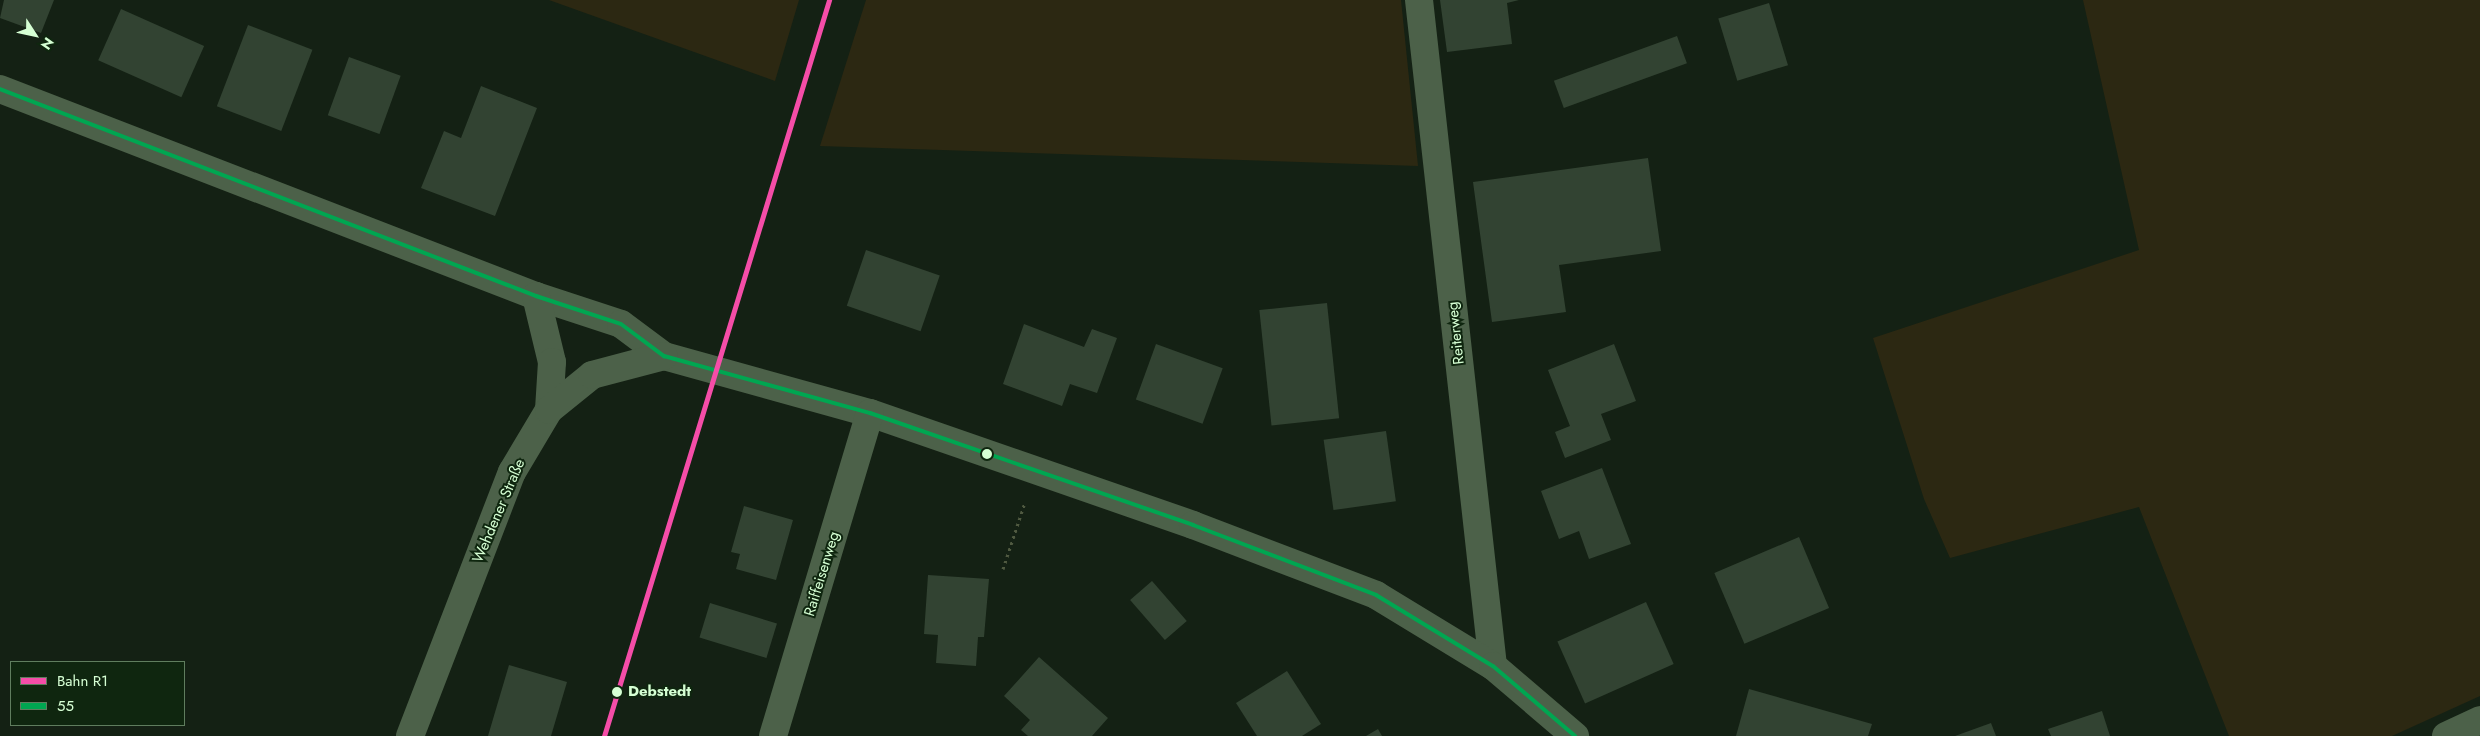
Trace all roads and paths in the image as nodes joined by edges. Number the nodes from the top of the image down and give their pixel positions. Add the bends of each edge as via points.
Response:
1 (1419, 0) edge
2 (0, 89) edge
3 (536, 296) junction
4 (664, 356) junction
5 (549, 410) junction
6 (870, 413) junction
7 (1035, 470) junction
8 (1003, 569) dead end
9 (1493, 666) junction
10 (2480, 720) edge
11 (410, 736) edge
12 (773, 736) edge
13 (1575, 736) edge
14 (2446, 736) edge

1 - 9 street, Reiterweg
2 - 3 street
3 - 4 street via 621,324
3 - 5 street via 552,362
4 - 5 street, Wehdener Straße via 592,375
4 - 6 street
5 - 11 street, Wehdener Straße via 512,472
6 - 7 street
6 - 12 street, Raiffeisenweg
7 - 8 path
7 - 9 street via 1376,595
9 - 13 street
10 - 14 street

